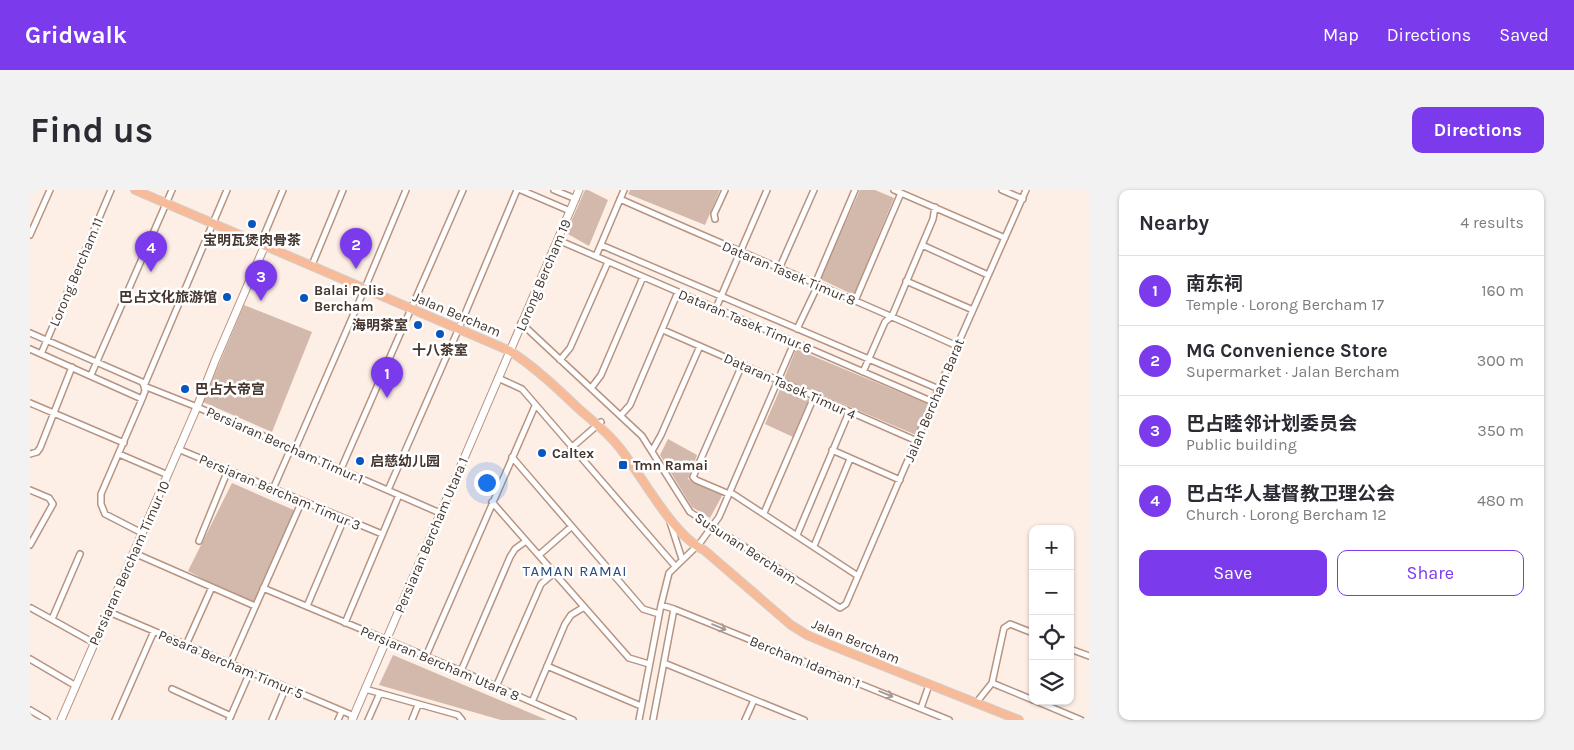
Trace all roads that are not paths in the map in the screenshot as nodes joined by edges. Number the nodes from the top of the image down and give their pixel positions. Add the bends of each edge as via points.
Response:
1 (50, 190) edge
2 (111, 190) edge
3 (135, 190) edge
4 (146, 190) edge
5 (172, 190) edge
6 (227, 190) edge
7 (284, 190) edge
8 (343, 190) edge
9 (406, 190) edge
10 (462, 190) edge
11 (517, 190) edge
12 (521, 190) edge
13 (554, 190) edge
14 (580, 190) edge
15 (624, 190) edge
16 (725, 190) edge
17 (766, 190) edge
18 (814, 190) edge
19 (855, 190) edge
20 (894, 190) edge
21 (1002, 190) edge
22 (1026, 190) edge
23 (901, 193) junction
24 (576, 199) junction
25 (1023, 199) junction
26 (620, 200) junction
27 (167, 201) junction
28 (935, 207) junction
29 (570, 211) junction
30 (715, 218) dead end
31 (214, 221) junction
32 (30, 235) edge
33 (1005, 238) junction
34 (558, 240) junction
35 (263, 242) junction
36 (601, 245) junction
37 (922, 245) junction
38 (740, 252) junction
39 (596, 256) junction
40 (608, 262) junction
41 (313, 263) junction
42 (779, 269) junction
43 (988, 275) junction
44 (643, 277) junction
45 (906, 281) junction
46 (816, 285) junction
47 (366, 286) junction
48 (678, 292) junction
49 (722, 296) junction
50 (855, 301) junction
51 (412, 306) junction
52 (716, 308) junction
53 (973, 310) junction
54 (892, 316) junction
55 (522, 323) junction
56 (460, 326) junction
57 (797, 329) junction
58 (663, 330) junction
59 (30, 333) edge
60 (47, 340) junction
61 (794, 343) junction
62 (700, 346) junction
63 (957, 346) junction
64 (511, 348) junction
65 (30, 349) edge
66 (41, 354) junction
67 (560, 360) junction
68 (868, 360) junction
69 (97, 361) junction
70 (742, 365) junction
71 (72, 367) junction
72 (863, 372) junction
73 (91, 375) junction
74 (498, 378) junction
75 (778, 381) junction
76 (144, 386) junction
77 (592, 387) junction
78 (938, 389) junction
79 (814, 397) junction
80 (142, 399) junction
81 (933, 402) junction
82 (30, 403) edge
83 (535, 406) junction
84 (198, 407) junction
85 (849, 412) junction
86 (53, 414) junction
87 (622, 415) junction
88 (599, 424) junction
89 (917, 441) junction
90 (124, 443) junction
91 (293, 448) junction
92 (571, 448) junction
93 (178, 449) junction
94 (652, 450) junction
95 (832, 450) junction
96 (30, 454) edge
97 (119, 454) junction
98 (512, 457) junction
99 (850, 459) junction
100 (341, 469) junction
101 (228, 470) junction
102 (168, 475) junction
103 (900, 480) junction
104 (273, 489) junction
105 (30, 490) edge
106 (388, 490) junction
107 (730, 493) junction
108 (399, 495) junction
109 (302, 501) junction
110 (492, 502) junction
111 (440, 513) junction
112 (764, 513) junction
113 (669, 518) junction
114 (344, 519) junction
115 (712, 526) junction
116 (571, 527) junction
117 (142, 532) junction
118 (382, 534) junction
119 (797, 535) junction
120 (198, 541) dead end
121 (526, 541) junction
122 (30, 544) edge
123 (814, 546) junction
124 (700, 547) junction
125 (134, 553) junction
126 (80, 554) dead end
127 (539, 555) junction
128 (682, 559) junction
129 (675, 566) junction
130 (554, 573) junction
131 (858, 576) junction
132 (212, 587) junction
133 (263, 588) junction
134 (661, 605) junction
135 (255, 606) junction
136 (307, 606) junction
137 (31, 608) edge
138 (584, 608) junction
139 (674, 608) junction
140 (840, 608) joint
141 (109, 612) junction
142 (659, 614) junction
143 (52, 619) junction
144 (345, 623) junction
145 (154, 631) junction
146 (1029, 631) edge
147 (386, 639) junction
148 (94, 643) junction
149 (186, 645) junction
150 (1074, 650) edge
151 (426, 656) junction
152 (1089, 656) edge
153 (30, 659) edge
154 (664, 663) junction
155 (230, 664) junction
156 (649, 664) junction
157 (547, 666) junction
158 (461, 671) junction
159 (250, 672) junction
160 (992, 683) junction
161 (930, 685) junction
162 (76, 686) junction
163 (496, 687) junction
164 (286, 688) junction
165 (172, 689) dead end
166 (365, 689) junction
167 (380, 693) junction
168 (1029, 699) edge
169 (754, 700) junction
170 (532, 702) junction
171 (976, 703) junction
172 (418, 704) junction
173 (1044, 705) edge
174 (642, 706) junction
175 (921, 708) junction
176 (30, 710) edge
177 (342, 711) junction
178 (230, 718) edge
179 (353, 718) edge
180 (655, 719) edge
181 (47, 720) edge
182 (61, 720) edge
183 (115, 720) edge
184 (272, 720) edge
185 (338, 720) edge
186 (368, 720) edge
187 (412, 720) edge
188 (462, 720) edge
189 (573, 720) edge
190 (639, 720) edge
191 (746, 720) edge
192 (802, 720) edge
193 (949, 720) edge
194 (1018, 720) edge
195 (1081, 720) edge

1 - 32 street
2 - 60 street, Lorong Bercham 11
3 - 27 main road, Jalan Bercham
4 - 27 main road, Jalan Bercham
5 - 27 street
6 - 31 street
7 - 35 street
8 - 41 street
9 - 47 street
10 - 51 street
11 - 56 street
12 - 29 street
13 - 24 street
14 - 24 street, Lorong Bercham 19
15 - 26 street
16 - 30 street
17 - 38 street
18 - 42 street
19 - 46 street
20 - 23 street
21 - 25 street
22 - 25 street, Jalan Bercham Barat
23 - 28 street
23 - 50 street
24 - 29 street, Lorong Bercham 19
25 - 33 street, Jalan Bercham Barat
26 - 36 street
26 - 38 street, Dataran Tasek Timur 8
27 - 31 main road, Jalan Bercham
27 - 69 street
28 - 33 street
28 - 37 street
29 - 34 street, Lorong Bercham 19
31 - 35 main road, Jalan Bercham
31 - 76 street
33 - 43 street, Jalan Bercham Barat
34 - 39 street, Dataran Tasek Timur 6
34 - 55 street, Lorong Bercham 19
35 - 41 main road, Jalan Bercham
35 - 84 street, Persiaran Bercham Timur 10
36 - 39 street
36 - 49 street, Dataran Tasek Timur 6
37 - 43 street
37 - 45 street
38 - 42 street, Dataran Tasek Timur 8
38 - 49 street
39 - 40 street, Dataran Tasek Timur 6
40 - 44 street, Dataran Tasek Timur 6
40 - 67 street via 572,344
41 - 47 main road, Jalan Bercham
42 - 46 street, Dataran Tasek Timur 8
43 - 53 street, Jalan Bercham Barat
44 - 48 street, Dataran Tasek Timur 6
44 - 77 street via 601,375
45 - 53 street
45 - 54 street
46 - 50 street, Dataran Tasek Timur 8
46 - 57 street
47 - 51 main road, Jalan Bercham
47 - 91 street
48 - 52 street, Dataran Tasek Timur 6
48 - 58 street
49 - 52 street
49 - 57 street, Dataran Tasek Timur 6
50 - 54 street, Dataran Tasek Timur 8
51 - 56 main road, Jalan Bercham
51 - 100 street
52 - 61 street, Dataran Tasek Timur 6
53 - 63 street, Jalan Bercham Barat
54 - 63 street, Dataran Tasek Timur 8
54 - 68 street via 885,322
55 - 64 street, Lorong Bercham 19
55 - 67 street, Susunan Bercham
56 - 64 main road, Jalan Bercham
56 - 106 street
57 - 68 street, Dataran Tasek Timur 6
58 - 62 street, Dataran Tasek Timur 4
58 - 87 street via 630,405
59 - 60 street, Persiaran Bercham Timur 1
60 - 66 street, Lorong Bercham 11
60 - 69 street, Persiaran Bercham Timur 1
61 - 72 street, Dataran Tasek Timur 6
61 - 75 street
62 - 70 street, Dataran Tasek Timur 4
62 - 94 street
63 - 78 street, Jalan Bercham Barat
64 - 74 street, Persiaran Bercham Utara 1
64 - 88 main road, Jalan Bercham
65 - 66 street
66 - 71 street
67 - 77 street, Susunan Bercham
68 - 72 street
68 - 78 street, Dataran Tasek Timur 6
69 - 73 street
69 - 76 street, Persiaran Bercham Timur 1 via 142,382
70 - 75 street, Dataran Tasek Timur 4
70 - 107 street via 693,477
71 - 73 street
71 - 86 street
72 - 81 street, Dataran Tasek Timur 6
73 - 80 street
74 - 83 street via 522,389
74 - 111 street, Persiaran Bercham Utara 1
75 - 79 street, Dataran Tasek Timur 4
75 - 107 street
76 - 80 street
76 - 84 street, Persiaran Bercham Timur 1
77 - 87 street, Susunan Bercham
78 - 81 street, Jalan Bercham Barat
79 - 85 street, Dataran Tasek Timur 4
79 - 112 street
80 - 90 street
81 - 89 street, Jalan Bercham Barat
82 - 86 street
83 - 92 street
83 - 98 street
84 - 91 street, Persiaran Bercham Timur 1
84 - 93 street, Persiaran Bercham Timur 10
85 - 89 street, Dataran Tasek Timur 4
85 - 95 street
86 - 90 street
86 - 96 street via 40,448
87 - 94 street, Susunan Bercham
88 - 92 street
88 - 113 main road, Jalan Bercham via 618,445
88 - 124 main road, Jalan Bercham via 620,441 662,501
89 - 103 street, Jalan Bercham Barat
90 - 97 street
91 - 100 street, Persiaran Bercham Timur 1
91 - 104 street
92 - 129 street
93 - 101 street, Persiaran Bercham Timur 3
93 - 102 street, Persiaran Bercham Timur 10
94 - 115 street, Susunan Bercham via 690,512
95 - 99 street
95 - 119 street
97 - 102 street
97 - 117 street via 101,504 105,514
98 - 110 street
98 - 116 street
99 - 103 street
99 - 123 street
100 - 106 street, Persiaran Bercham Timur 1
101 - 104 street, Persiaran Bercham Timur 3
101 - 120 street
102 - 117 street, Persiaran Bercham Timur 10
103 - 131 street, Jalan Bercham Barat
104 - 109 street, Persiaran Bercham Timur 3
105 - 122 street via 53,502
106 - 108 street, Persiaran Bercham Timur 1
107 - 112 street
107 - 115 street
108 - 111 street, Persiaran Bercham Timur 1
108 - 118 street
109 - 114 street, Persiaran Bercham Timur 3
109 - 133 street
110 - 121 street
110 - 151 street
111 - 147 street, Persiaran Bercham Utara 1
112 - 119 street
113 - 124 main road, Jalan Bercham
113 - 128 street
114 - 118 street, Persiaran Bercham Timur 3
114 - 136 street
115 - 124 street
115 - 140 street, Susunan Bercham
116 - 127 street
116 - 142 street via 644,610
117 - 125 street, Persiaran Bercham Timur 10
118 - 144 street
119 - 123 street
121 - 127 street
121 - 158 street via 510,557
123 - 131 street
124 - 128 street
124 - 161 main road, Jalan Bercham via 790,625
125 - 132 street
125 - 141 street, Persiaran Bercham Timur 10
126 - 143 street
127 - 130 street
128 - 129 street
129 - 134 street via 666,580
130 - 138 street
130 - 163 street via 541,584
131 - 140 street, Jalan Bercham Barat via 846,604
132 - 135 street
132 - 149 street
133 - 135 street
133 - 136 street, Persiaran Bercham Utara 8
134 - 139 street, Bercham Idaman 1
134 - 142 street
135 - 155 street
136 - 144 street, Persiaran Bercham Utara 8
137 - 143 street
138 - 156 street via 629,658
138 - 157 street via 571,615 565,624
139 - 154 street
139 -> 175 street, Bercham Idaman 1
141 - 145 street, Pesara Bercham Timur 5
141 - 148 street, Persiaran Bercham Timur 10
142 - 156 street
143 - 148 street
144 - 147 street, Persiaran Bercham Utara 8
145 - 149 street, Pesara Bercham Timur 5
145 - 183 street
146 - 160 street via 1010,624 1005,626
147 - 151 street, Persiaran Bercham Utara 8
147 - 166 street, Persiaran Bercham Utara 1
148 - 162 street, Persiaran Bercham Timur 10
149 - 155 street, Pesara Bercham Timur 5
150 - 152 street
151 - 158 street, Persiaran Bercham Utara 8
153 - 162 street
154 - 169 street
154 - 180 street
155 - 159 street, Pesara Bercham Timur 5
156 - 174 street
157 - 170 street
157 - 174 street
158 - 163 street, Persiaran Bercham Utara 8
159 - 164 street, Pesara Bercham Timur 5
159 - 178 street
160 - 168 street
160 - 171 street
161 - 171 main road, Jalan Bercham
161 - 175 street
162 - 182 street, Persiaran Bercham Timur 10
163 - 170 street, Persiaran Bercham Utara 8
164 - 177 street, Pesara Bercham Timur 5
164 - 184 street
165 - 178 street
166 - 167 street
166 - 179 street, Persiaran Bercham Utara 1
167 - 172 street
167 - 186 street
169 - 191 street
169 - 192 street
170 - 189 street, Persiaran Bercham Utara 8
171 - 194 main road, Jalan Bercham
172 - 187 street
172 - 188 street via 458,715
173 - 195 street
174 - 190 street
175 - 193 street, Bercham Idaman 1
176 - 181 street
177 - 179 street, Pesara Bercham Timur 5
177 - 185 street

